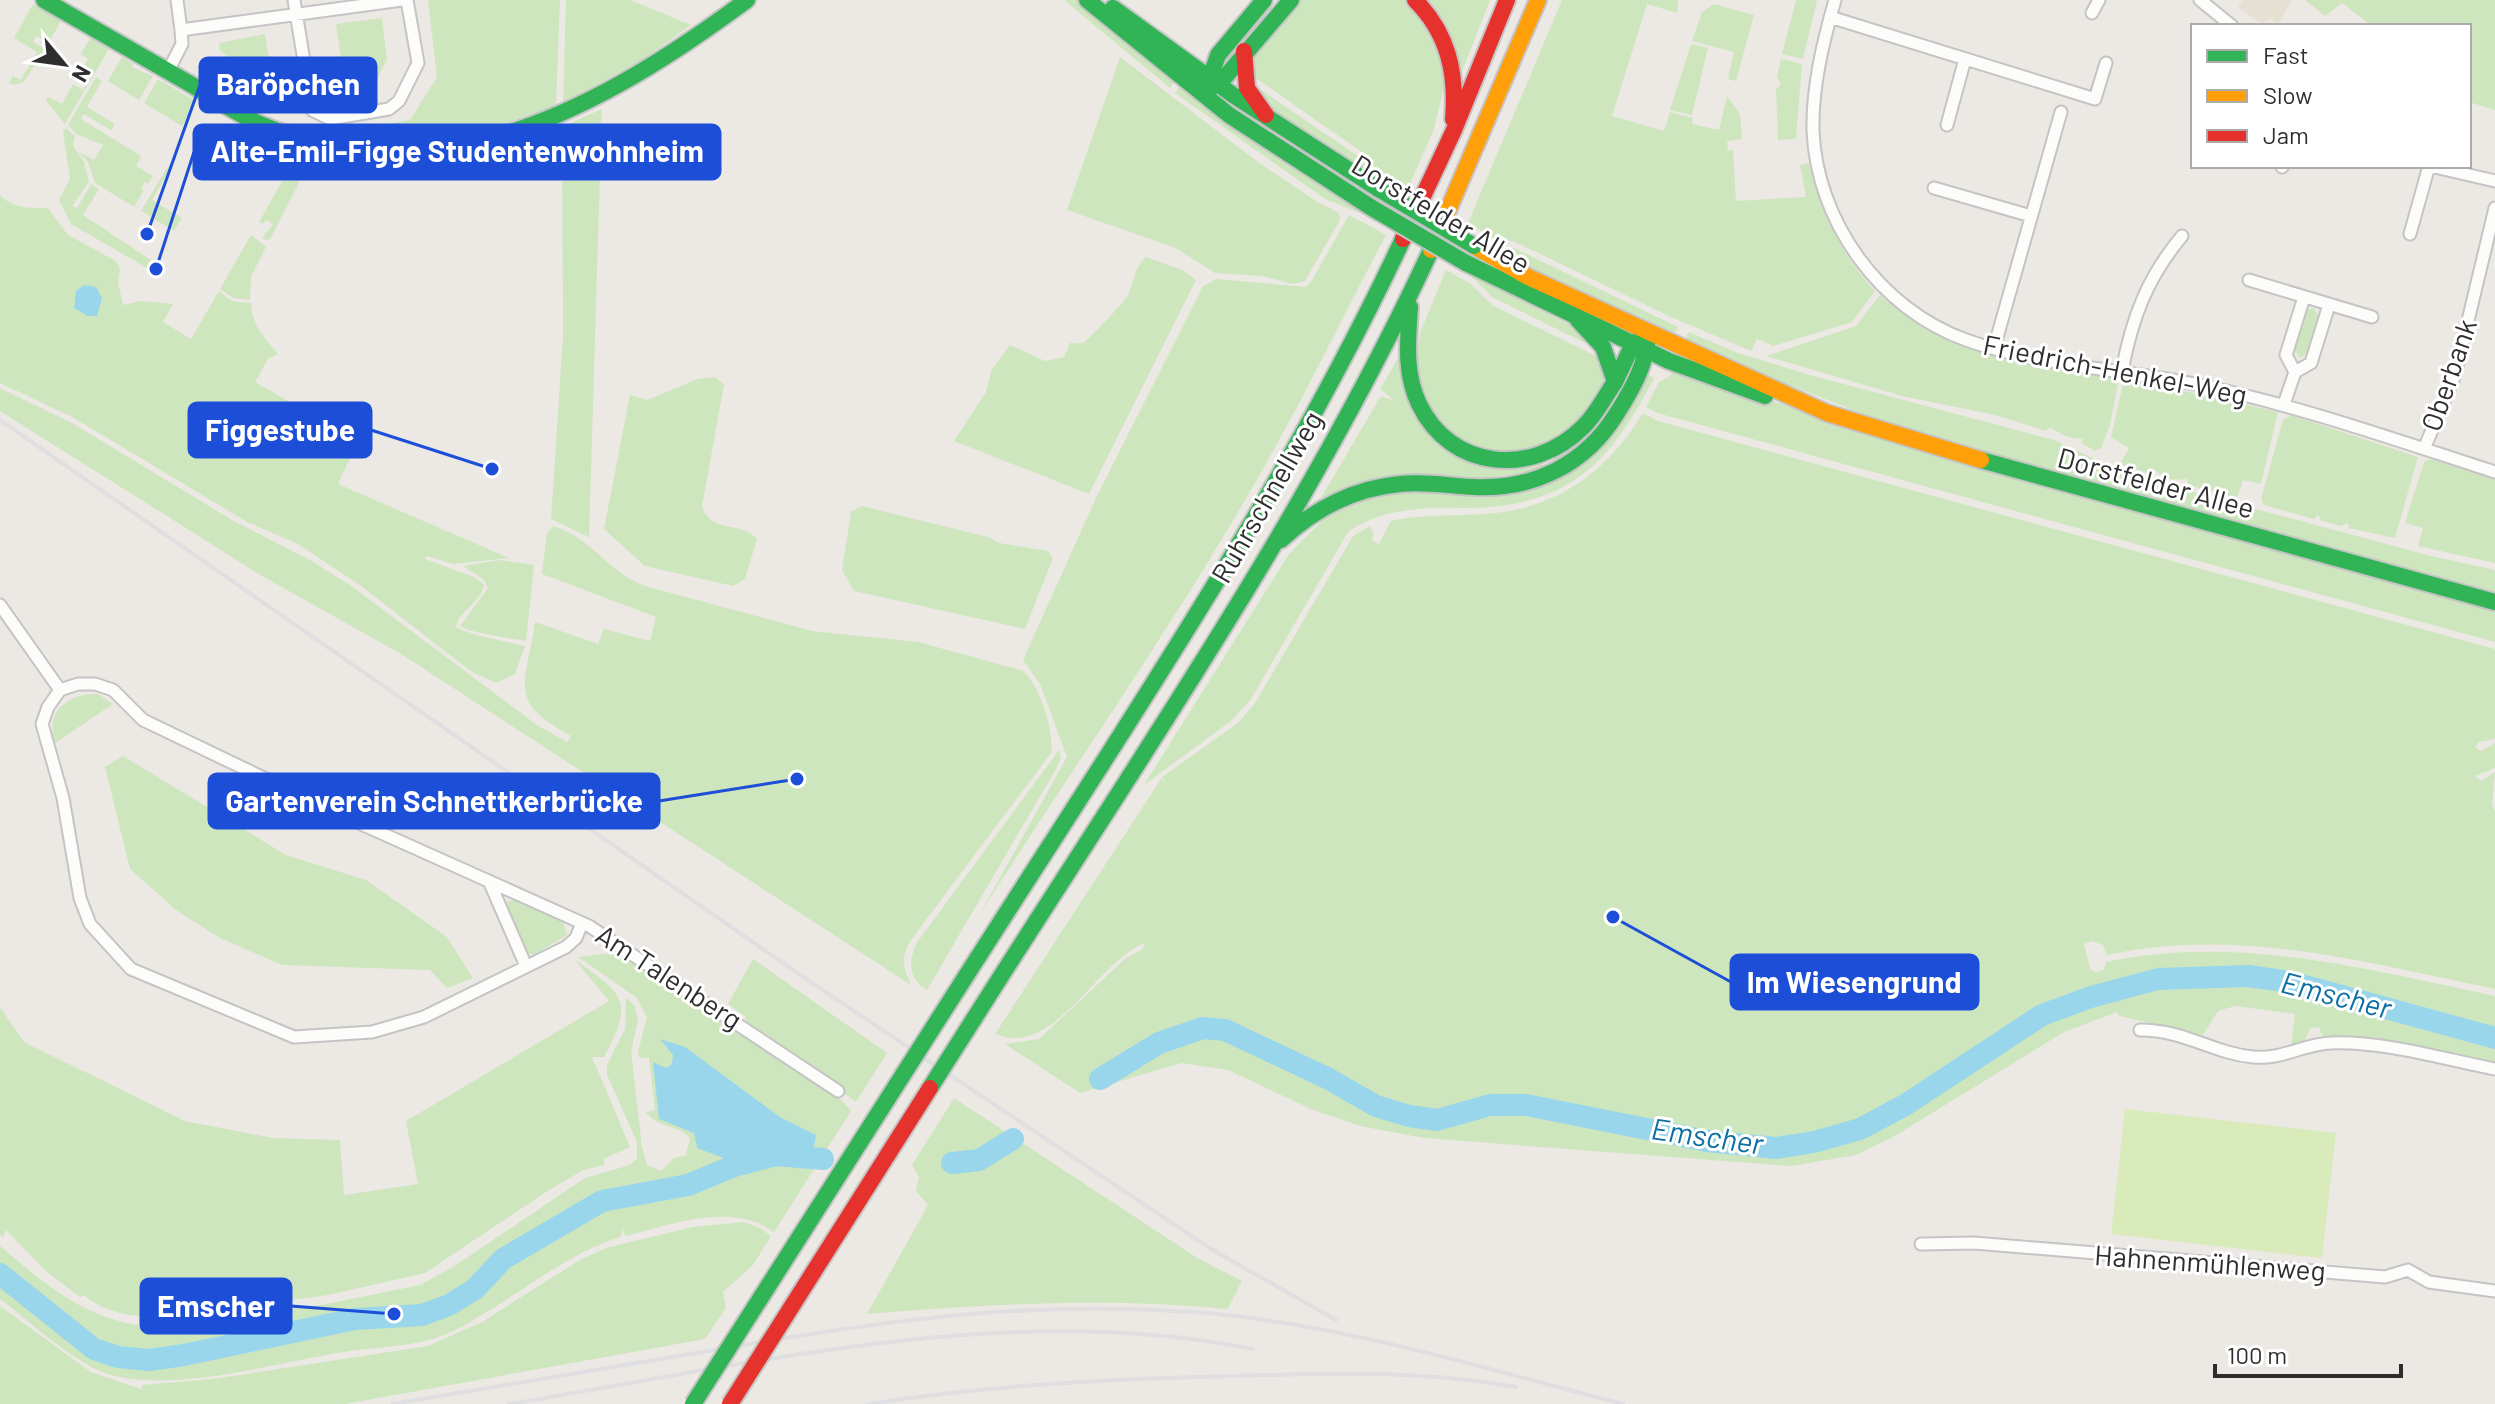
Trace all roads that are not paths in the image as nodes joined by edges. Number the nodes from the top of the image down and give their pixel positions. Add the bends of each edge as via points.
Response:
1 (44, 0) edge
2 (177, 0) edge
3 (294, 0) edge
4 (405, 0) edge
5 (747, 0) edge
6 (1087, 0) edge
7 (1102, 0) edge
8 (1264, 0) edge
9 (1291, 0) edge
10 (1415, 0) edge
11 (1507, 0) edge
12 (1538, 0) edge
13 (1835, 0) edge
14 (2099, 0) edge
15 (2200, 0) edge
16 (2092, 13) dead end
17 (296, 15) junction
18 (1830, 17) junction
19 (2230, 24) edge
20 (181, 30) junction
21 (1244, 51) junction
22 (1965, 59) junction
23 (2106, 63) dead end
24 (167, 73) junction
25 (1206, 75) junction
26 (1212, 89) junction
27 (2061, 112) dead end
28 (1266, 115) junction
29 (1947, 125) dead end
30 (1446, 149) junction
31 (2429, 168) edge
32 (2439, 168) edge
33 (2495, 181) edge
34 (1934, 188) dead end
35 (2495, 208) edge
36 (2031, 216) junction
37 (2410, 234) dead end
38 (2182, 236) dead end
39 (1420, 272) junction
40 (2249, 280) dead end
41 (2304, 297) junction
42 (2329, 305) junction
43 (2372, 317) dead end
44 (1578, 320) junction
45 (1648, 334) junction
46 (1633, 344) junction
47 (1994, 348) junction
48 (1649, 351) junction
49 (2122, 371) junction
50 (2295, 372) junction
51 (1615, 382) junction
52 (2284, 404) junction
53 (1806, 405) junction
54 (2424, 449) junction
55 (2495, 472) edge
56 (1257, 567) junction
57 (2495, 602) edge
58 (0, 605) edge
59 (60, 690) junction
60 (489, 881) junction
61 (582, 923) junction
62 (526, 966) junction
63 (2140, 1030) dead end
64 (2495, 1069) edge
65 (838, 1091) dead end
66 (1921, 1244) dead end
67 (2495, 1291) edge
68 (693, 1404) edge
69 (730, 1404) edge

1 - 24 main road
2 - 20 street
3 - 17 street
4 - 17 street
4 - 17 street via 418,63 399,101 389,109 330,119 312,110
5 - 24 main road via 656,65 580,110 515,135 452,148 365,150 290,135
6 - 26 main road, Dorstfelder Allee
7 - 25 main road
8 - 25 main road
9 - 21 main road
10 - 30 main road via 1441,30 1451,64 1455,105
11 - 30 main road, Ruhrschnellweg
12 - 39 main road, Ruhrschnellweg
13 - 18 street, Friedrich-Henkel-Weg
14 - 16 street
15 - 19 street
17 - 20 street
18 - 22 street
18 - 47 street, Friedrich-Henkel-Weg via 1813,131 1824,195 1836,223 1868,272 1898,300 1937,327
20 - 24 street via 182,44
21 - 26 main road
21 - 28 main road via 1247,88
22 - 23 street via 2095,99
22 - 29 street
25 - 26 main road
26 - 28 main road, Dorstfelder Allee
26 - 44 main road, Dorstfelder Allee, bridge via 1240,122 1372,208
27 - 36 street
28 - 45 main road, Dorstfelder Allee, bridge via 1528,277
30 - 68 main road, Ruhrschnellweg, bridge via 1395,258 1285,465
31 - 37 street
32 - 33 street
34 - 36 street
35 - 54 street, Oberbank via 2455,375
36 - 47 street
38 - 49 street via 2137,305
39 - 51 main road via 1407,322 1406,365 1424,416 1455,446 1501,463 1551,454 1580,435
39 - 56 main road, Ruhrschnellweg via 1361,388
40 - 41 street
41 - 42 street
41 - 50 street via 2286,355
42 - 43 street
42 - 50 street via 2311,363
44 - 46 main road, Dorstfelder Allee
44 - 51 main road via 1604,344
45 - 46 main road
45 - 48 main road
45 - 53 main road, Dorstfelder Allee
46 - 48 main road, Dorstfelder Allee
46 - 51 main road
47 - 49 street, Friedrich-Henkel-Weg
48 - 53 main road, Dorstfelder Allee via 1770,398
48 - 56 main road via 1615,419 1573,464 1517,486 1413,483 1356,494 1299,524
49 - 52 street, Friedrich-Henkel-Weg
50 - 52 street
52 - 54 street, Friedrich-Henkel-Weg
53 - 57 main road, Dorstfelder Allee via 2022,473
54 - 55 street, Friedrich-Henkel-Weg
56 - 69 main road, Ruhrschnellweg, bridge
58 - 59 street
59 - 60 street, Am Talenberg via 95,684 113,690 143,720
59 - 62 street via 42,724 63,798 80,898 90,924 131,969 294,1037 372,1032 424,1017
60 - 61 street, Am Talenberg
60 - 62 street
61 - 62 street via 566,947
61 - 65 street, Am Talenberg
63 - 64 street via 2181,1034 2251,1057 2353,1043
66 - 67 street, Hahnenmühlenweg via 1974,1243 2385,1277 2408,1270 2429,1282

